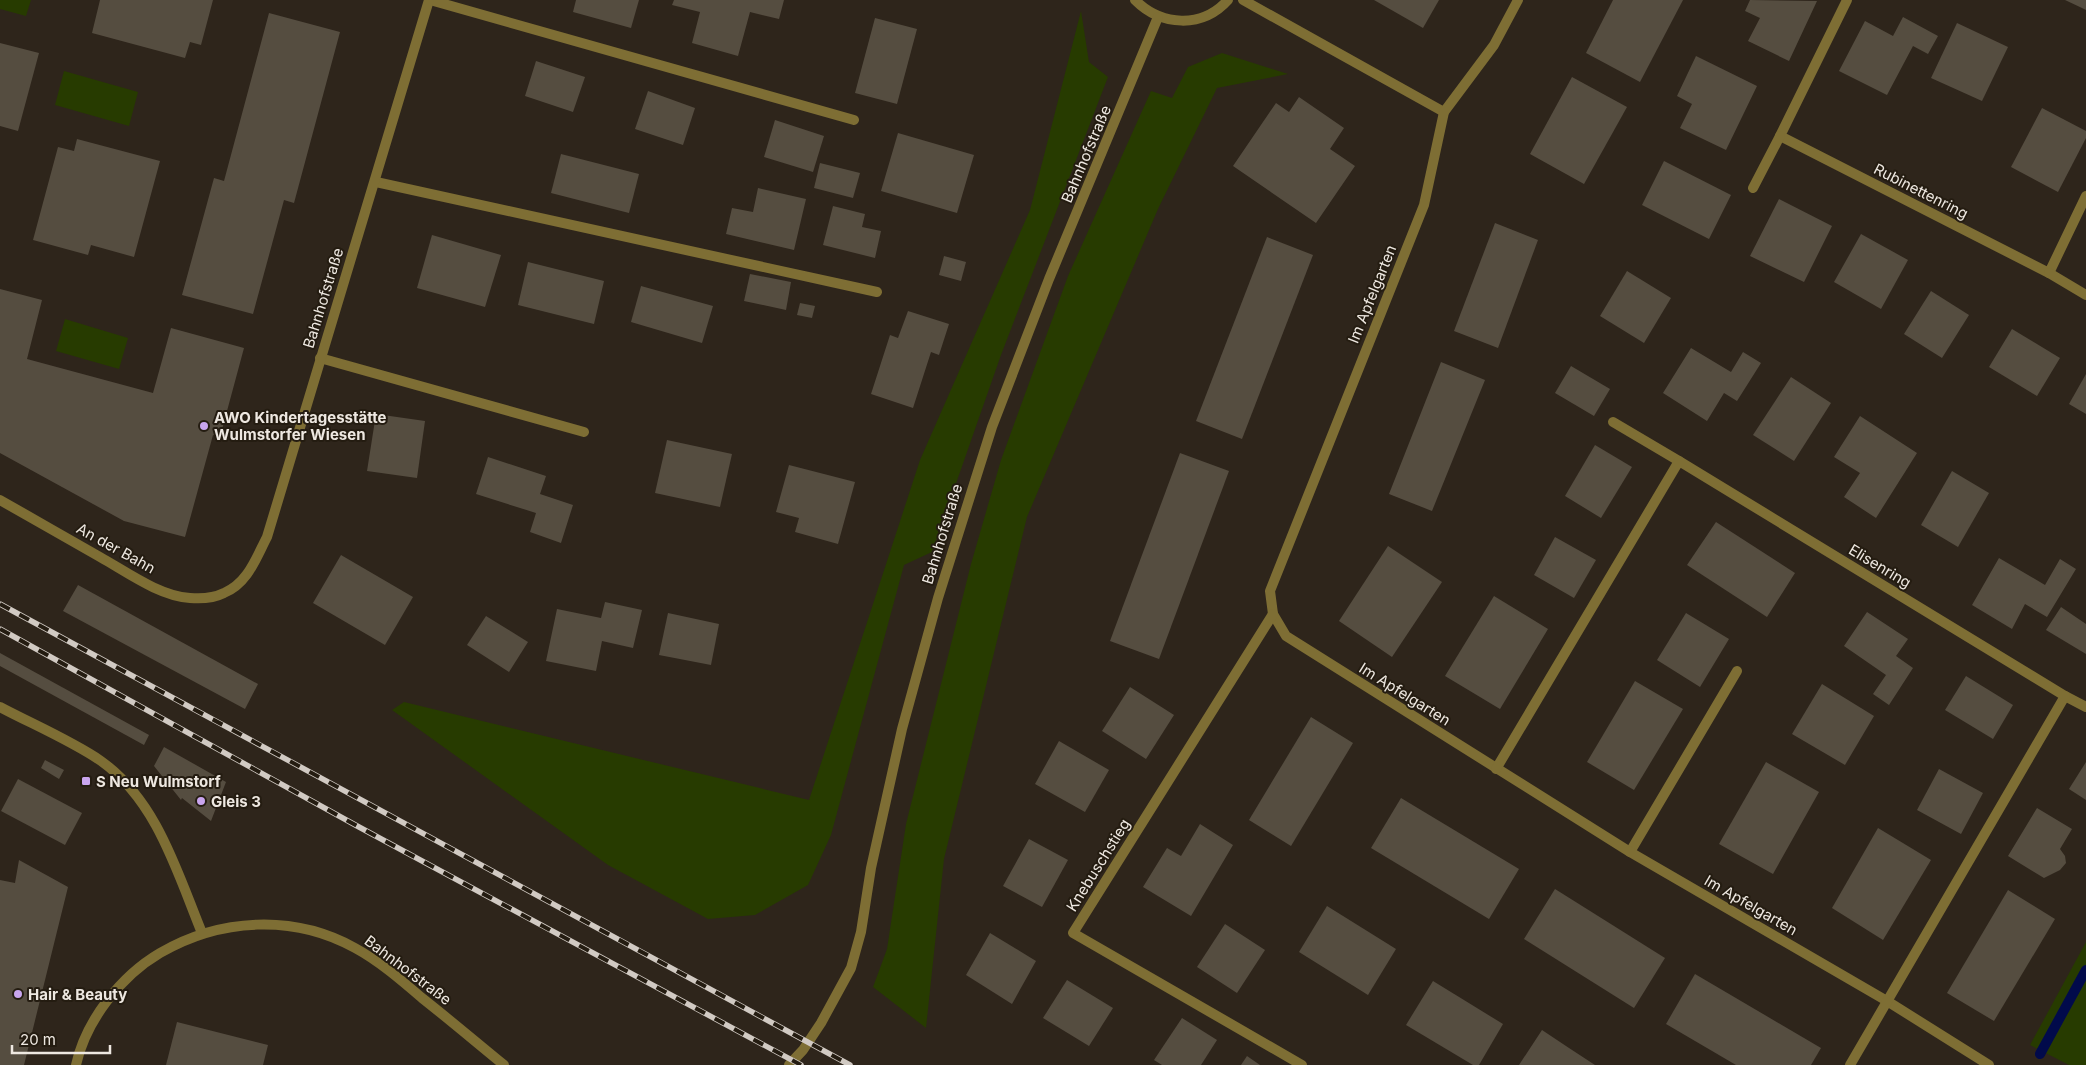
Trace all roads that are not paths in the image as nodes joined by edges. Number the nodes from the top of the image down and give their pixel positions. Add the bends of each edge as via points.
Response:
1 (429, 0) edge
2 (1135, 0) edge
3 (1228, 0) edge
4 (1243, 0) edge
5 (1518, 0) edge
6 (1847, 0) edge
7 (1158, 17) junction
8 (1444, 112) junction
9 (854, 120) dead end
10 (1780, 136) junction
11 (376, 182) junction
12 (1753, 188) dead end
13 (2086, 196) edge
14 (2049, 273) junction
15 (877, 292) dead end
16 (2086, 295) edge
17 (320, 358) junction
18 (1613, 422) dead end
19 (584, 432) dead end
20 (1679, 462) junction
21 (0, 500) edge
22 (225, 593) joint
23 (1273, 614) junction
24 (1737, 671) dead end
25 (2065, 696) junction
26 (0, 706) edge
27 (2086, 707) edge
28 (1496, 769) junction
29 (1630, 852) junction
30 (202, 934) junction
31 (1887, 1001) junction
32 (76, 1065) edge
33 (504, 1065) edge
34 (789, 1065) edge
35 (1302, 1065) edge
36 (1850, 1065) edge
37 (1988, 1065) edge

1 - 9 street
1 - 11 street, Bahnhofstraße
2 - 7 street
3 - 7 street via 1207,16 1191,21
4 - 8 street
5 - 8 street, Im Apfelgarten via 1494,45
6 - 10 street
7 - 34 street, Bahnhofstraße via 1049,279 992,427 938,598 902,729 851,968 821,1023
8 - 23 street, Im Apfelgarten via 1424,205 1270,591
10 - 12 street
10 - 14 street, Rubinettenring
11 - 15 street
11 - 17 street, Bahnhofstraße
13 - 14 street
14 - 16 street, Rubinettenring
17 - 19 street
17 - 22 street, Bahnhofstraße via 267,537 252,568 240,583
18 - 20 street, Elisenring
20 - 25 street, Elisenring
20 - 28 street
21 - 22 street, An der Bahn via 133,576 168,592 189,598 211,598
23 - 28 street, Im Apfelgarten via 1286,636
23 - 35 street, Knebuschstieg via 1073,933
24 - 29 street
25 - 27 street, Elisenring
25 - 31 street
26 - 30 street via 99,760 138,796 152,818
28 - 29 street, Im Apfelgarten
29 - 31 street, Im Apfelgarten
30 - 32 street, Bahnhofstraße via 172,946 123,980 99,1012
30 - 33 street, Bahnhofstraße via 246,924 309,928 355,948 394,975
31 - 36 street
31 - 37 street, Im Apfelgarten

